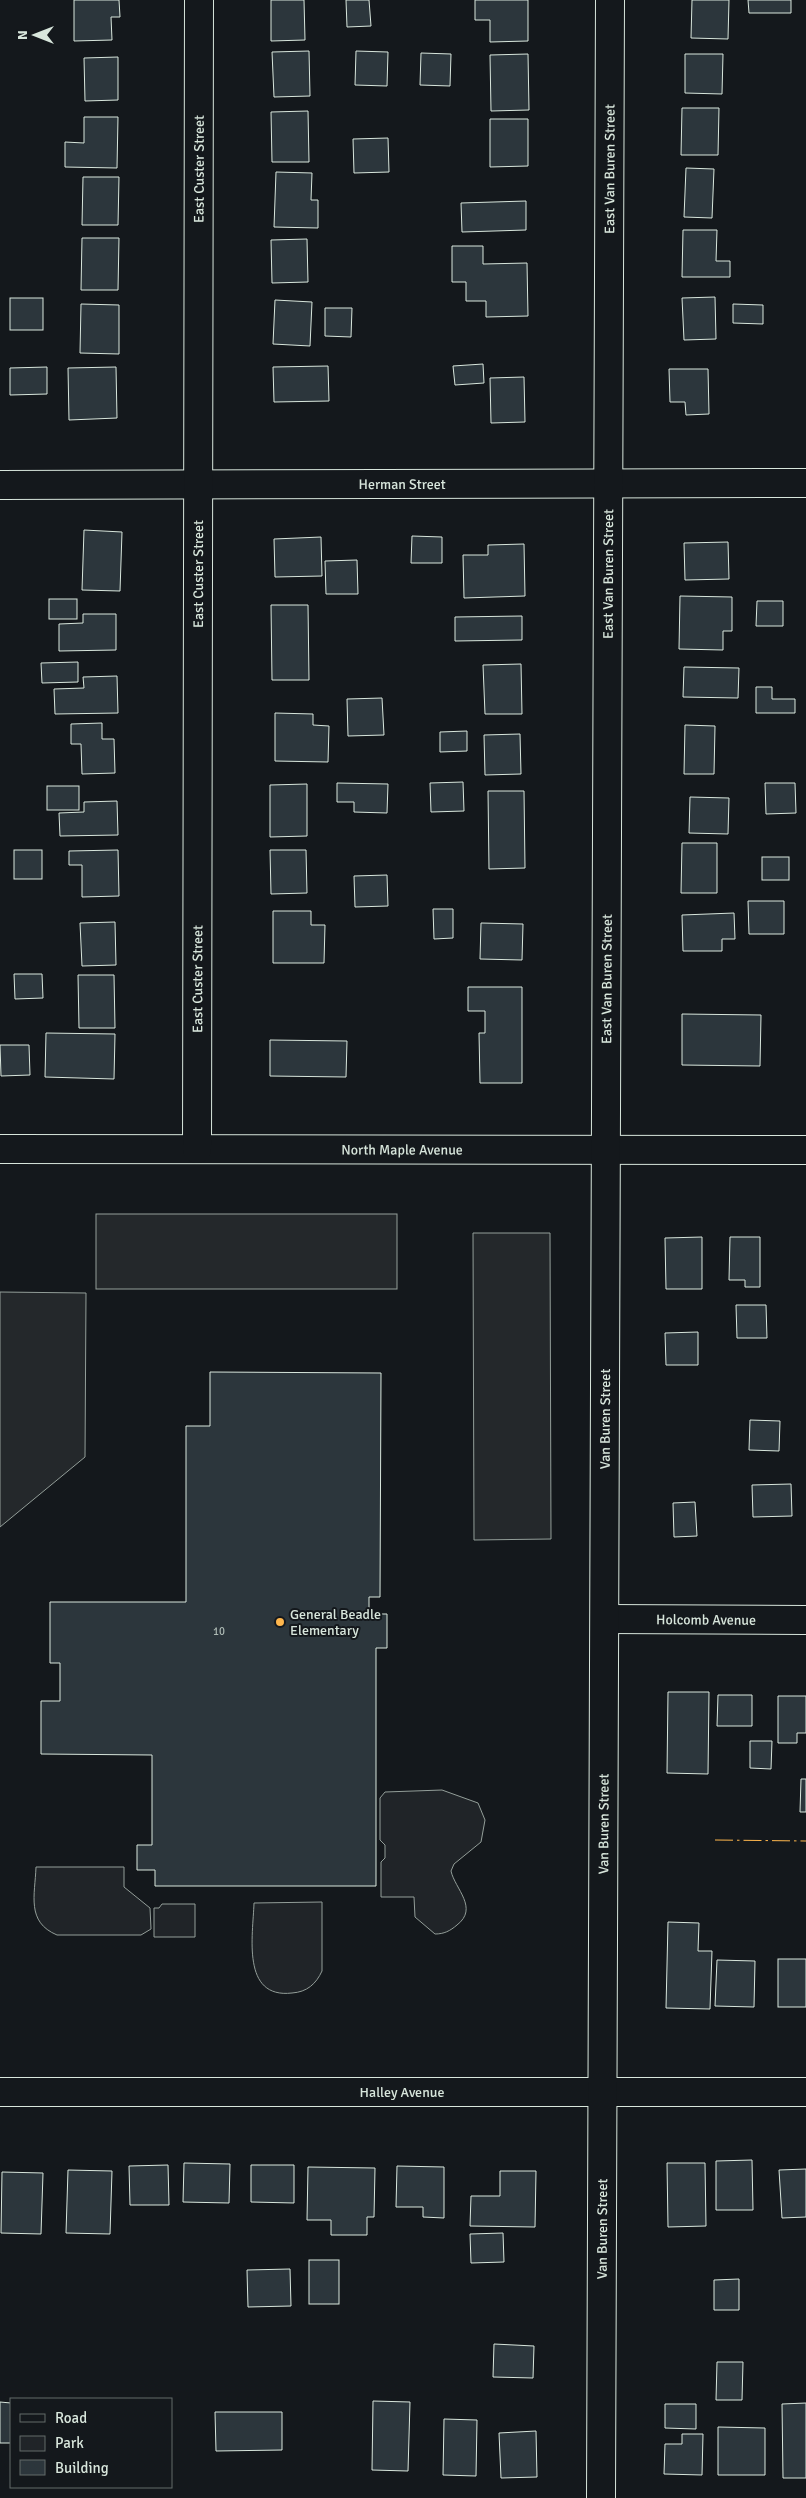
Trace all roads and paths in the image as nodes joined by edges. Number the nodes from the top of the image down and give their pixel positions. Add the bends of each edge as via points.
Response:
1 (199, 0) edge
2 (610, 0) edge
3 (608, 484) junction
4 (806, 484) edge
5 (0, 485) edge
6 (198, 485) junction
7 (0, 1149) edge
8 (197, 1149) junction
9 (606, 1149) junction
10 (806, 1150) edge
11 (606, 1619) junction
12 (806, 1620) edge
13 (0, 2092) edge
14 (806, 2092) edge
15 (602, 2093) junction
16 (601, 2498) edge

1 - 6 street, East Custer Street
2 - 3 street, East Van Buren Street
3 - 4 street, Herman Street
3 - 6 street, Herman Street
3 - 9 street, East Van Buren Street
5 - 6 street, Herman Street
6 - 8 street, East Custer Street
7 - 8 street, North Maple Avenue
8 - 9 street, North Maple Avenue
9 - 10 street, North Maple Avenue
9 - 11 street, Van Buren Street
11 - 12 street, Holcomb Avenue
11 - 15 street, Van Buren Street
13 - 15 street, Halley Avenue
14 - 15 street, Halley Avenue
15 - 16 street, Van Buren Street

